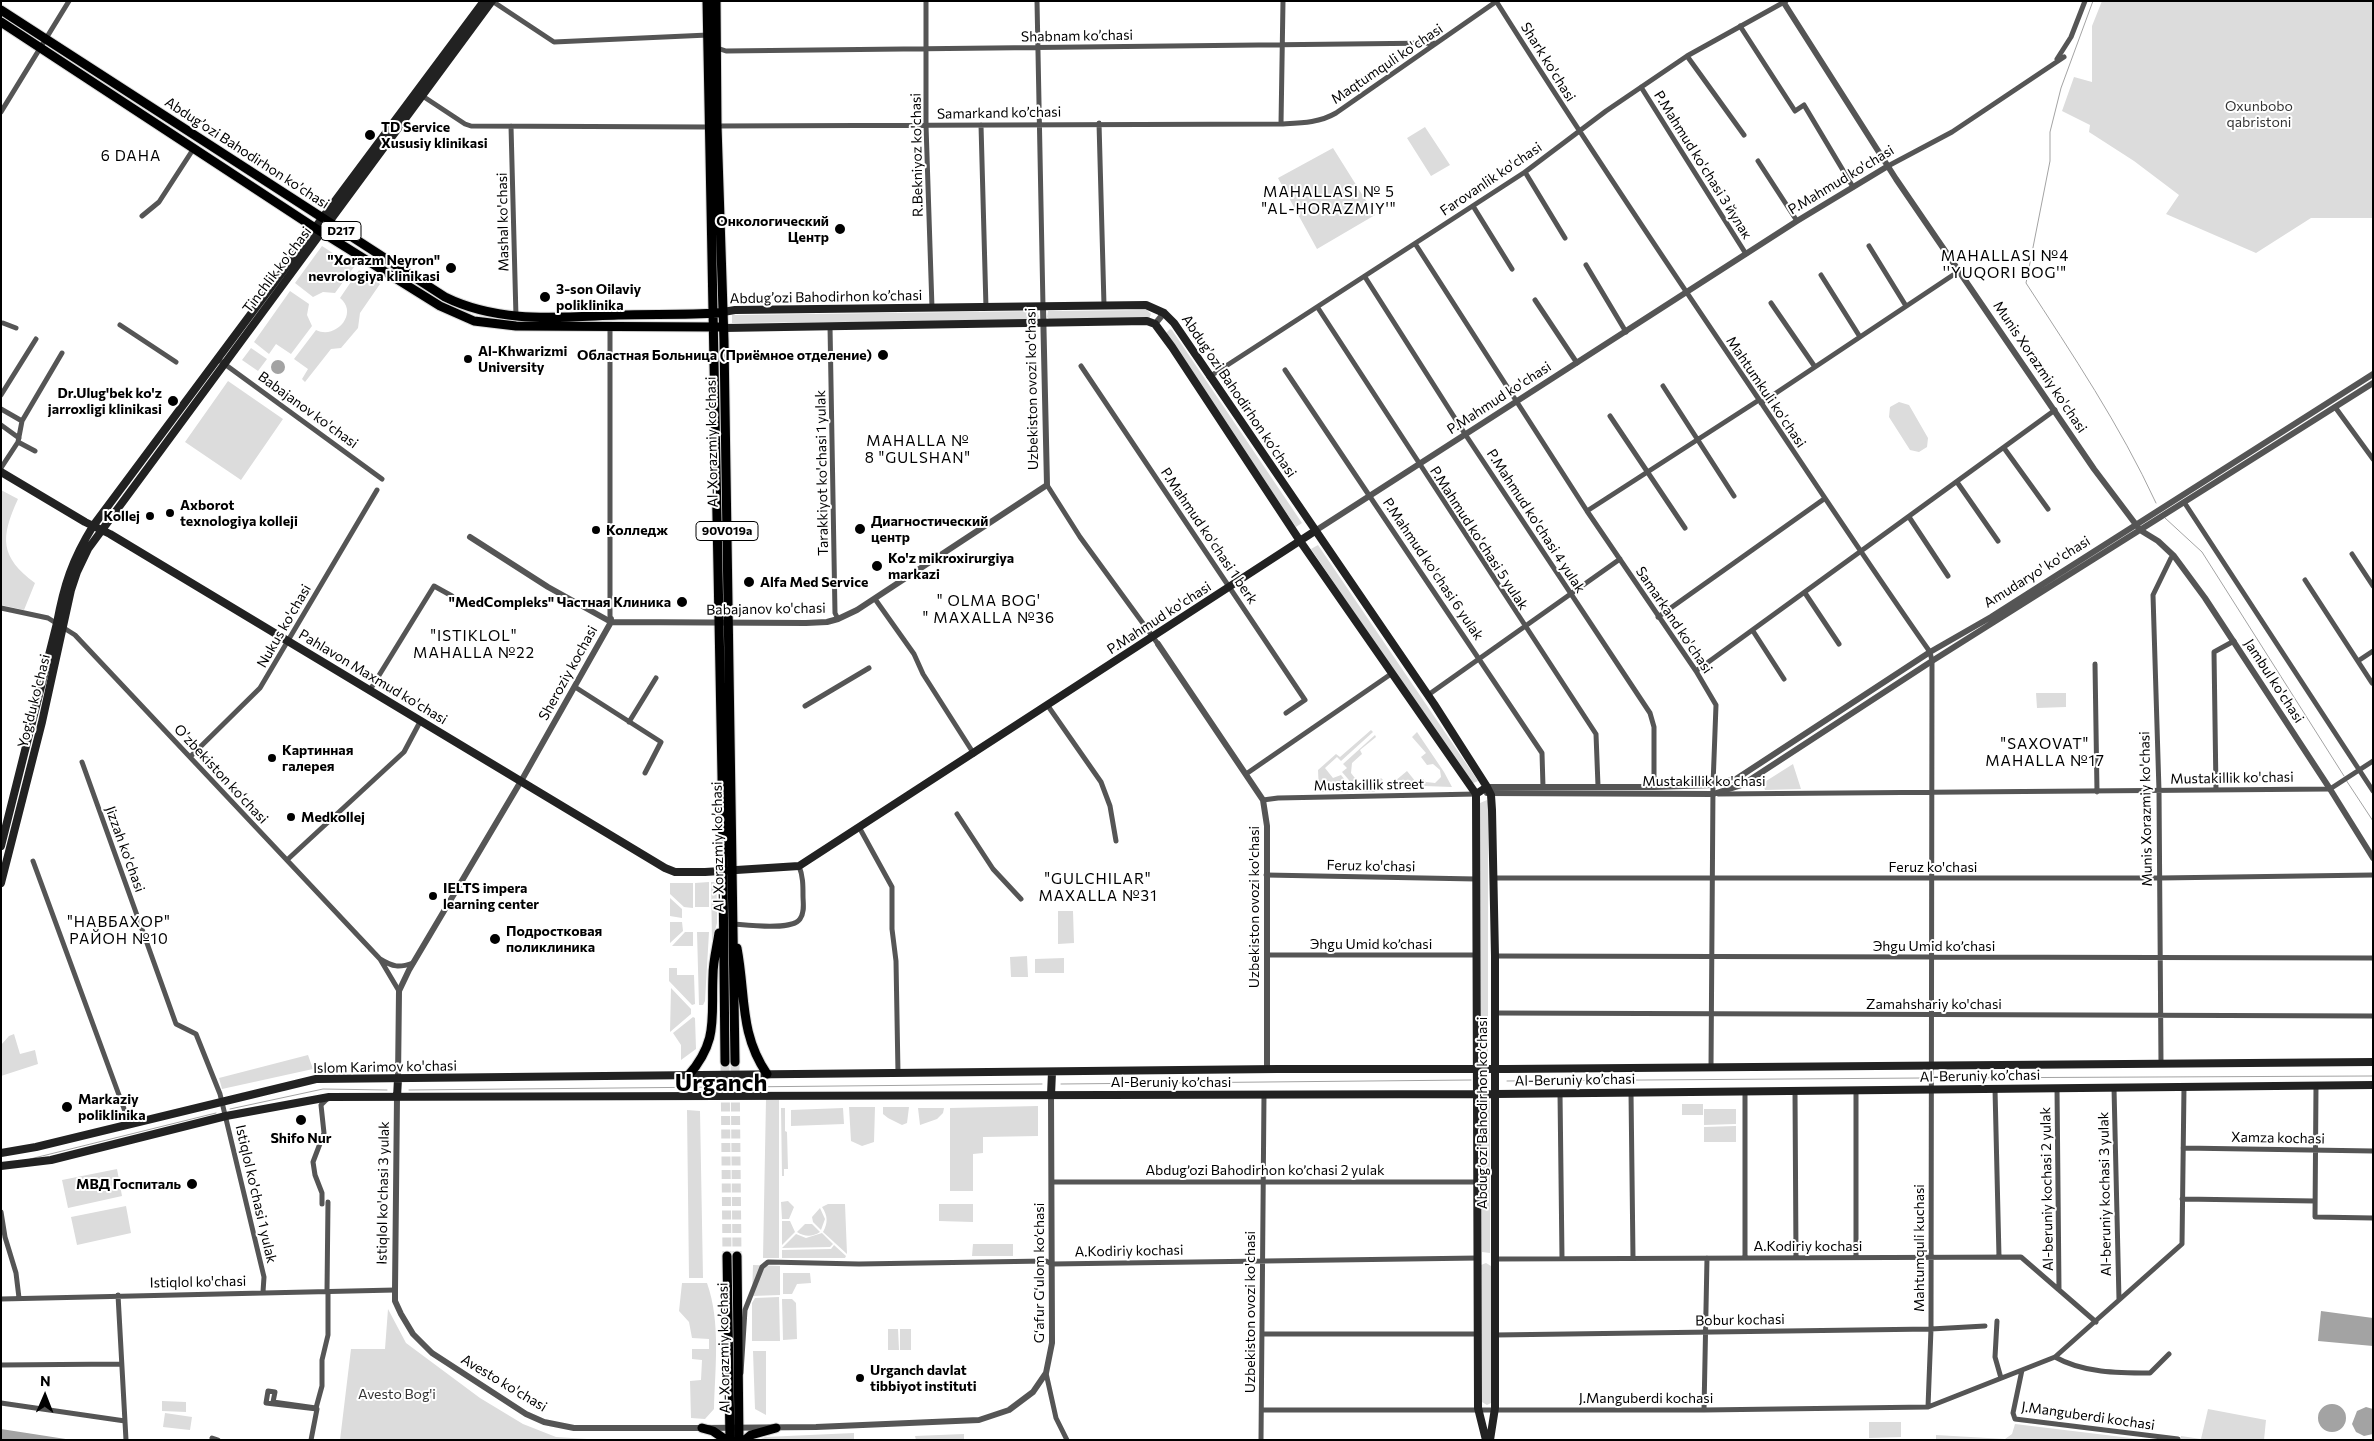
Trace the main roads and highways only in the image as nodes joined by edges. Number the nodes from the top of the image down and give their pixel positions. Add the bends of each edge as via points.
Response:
1 (484, 1) edge
2 (492, 1) edge
3 (707, 1) edge
4 (716, 1) edge
5 (1, 10) edge
6 (1, 22) edge
7 (419, 94) junction
8 (713, 127) junction
9 (325, 221) junction
10 (318, 230) junction
11 (724, 312) junction
12 (713, 313) junction
13 (546, 322) junction
14 (714, 327) junction
15 (724, 328) junction
16 (1, 470) edge
17 (97, 526) junction
18 (1315, 531) junction
19 (1300, 541) junction
20 (1489, 790) junction
21 (1476, 794) junction
22 (1, 846) edge
23 (722, 870) junction
24 (736, 870) junction
25 (1, 883) edge
26 (723, 908) junction
27 (733, 924) junction
28 (725, 1062) tunnel mouth
29 (735, 1062) tunnel mouth
30 (2373, 1062) edge
31 (1477, 1069) junction
32 (1495, 1069) junction
33 (1052, 1072) junction
34 (767, 1074) junction
35 (779, 1074) joint
36 (688, 1076) junction
37 (398, 1078) junction
38 (2373, 1085) edge
39 (1477, 1094) junction
40 (1496, 1094) junction
41 (1051, 1095) junction
42 (778, 1096) joint
43 (397, 1097) junction
44 (1, 1153) edge
45 (1, 1166) edge
46 (702, 1428) road end
47 (734, 1428) junction
48 (776, 1428) road end
49 (726, 1440) edge
50 (730, 1440) edge
51 (738, 1440) edge
52 (745, 1440) edge
53 (1486, 1440) edge
54 (1490, 1440) edge

1 - 7 main road, Tinchlik ko'chasi
2 - 7 main road, Tinchlik ko'chasi
3 - 8 main road, Al-Xorazmiy ko’chasi / 90V019a
4 - 8 main road, Al-Xorazmiy ko’chasi / 90V019a via 718,48
5 - 9 main road, Abdug’ozi Bahodirhon ko’chasi / D217
6 - 10 main road, Abdug’ozi Bahodirhon ko’chasi / D217
7 - 9 main road, Tinchlik ko'chasi
8 - 11 main road, Al-Xorazmiy ko’chasi / 90V019a
8 - 12 main road, Al-Xorazmiy ko’chasi / 90V019a
9 - 10 main road, Tinchlik ko'chasi
9 - 13 main road, Abdug’ozi Bahodirhon ko’chasi / D217 via 445,297 478,311
10 - 13 main road, Abdug’ozi Bahodirhon ko’chasi / D217 via 440,306 459,314 495,325
10 - 17 main road, Tinchlik ko'chasi
11 - 12 main road, Abdug’ozi Bahodirhon ko’chasi / D217
11 - 15 main road, Al-Xorazmiy ko’chasi / 90V019a
11 - 18 main road, Abdug’ozi Bahodirhon ko’chasi via 1146,305 1164,313 1174,324
12 - 13 main road, Abdug’ozi Bahodirhon ko’chasi / D217
12 - 14 main road, Al-Xorazmiy ko’chasi / 90V019a
13 - 14 main road, Abdug’ozi Bahodirhon ko’chasi / D217
14 - 15 main road, Abdug’ozi Bahodirhon ko’chasi / D217
14 - 23 main road, Al-Xorazmiy ko’chasi / 90V019a
15 - 19 main road, Abdug’ozi Bahodirhon ko’chasi via 1147,321 1156,324
15 - 24 main road, Al-Xorazmiy ko’chasi / 90V019a via 728,623
16 - 17 main road, Pahlavon Maxmud ko'chasi
17 - 22 main road, Yog'du ko'chasi via 69,570
17 - 23 main road, Pahlavon Maxmud ko'chasi via 664,868 675,872
17 - 25 main road, Yog'du ko'chasi via 77,572
18 - 19 main road, P.Mahmud ko'chasi
18 - 20 main road, Abdug’ozi Bahodirhon ko’chasi
19 - 21 main road, Abdug’ozi Bahodirhon ko’chasi
19 - 24 main road, P.Mahmud ko'chasi via 1156,641 798,866
20 - 21 main road
20 - 32 main road, Abdug’ozi Bahodirhon ko’chasi
21 - 31 main road, Abdug’ozi Bahodirhon ko’chasi
23 - 24 main road, Pahlavon Maxmud ko'chasi
23 - 26 main road, Al-Xorazmiy ko’chasi / 90V019a
24 - 27 main road, Al-Xorazmiy ko’chasi / 90V019a
26 - 28 main road, Al-Xorazmiy ko’chasi / 90V019a
26 - 36 main road via 713,973 712,1032 701,1061
27 - 29 main road, Al-Xorazmiy ko’chasi / 90V019a
27 - 34 main road via 748,1032 756,1059
30 - 32 main road, Al-Beruniy ko’chasi
31 - 32 main road, Al-Beruniy ko’chasi
31 - 33 main road, Al-Beruniy ko’chasi
31 - 39 main road, Abdug’ozi Bahodirhon ko’chasi
32 - 40 main road, Abdug’ozi Bahodirhon ko’chasi
33 - 35 main road, Al-Beruniy ko’chasi
33 - 41 main road
34 - 35 main road, Islom Karimov ko'chasi
34 - 36 main road, Islom Karimov ko'chasi
36 - 37 main road, Islom Karimov ko'chasi
37 - 43 main road
37 - 44 main road, Islom Karimov ko'chasi via 316,1080
38 - 40 main road, Al-Beruniy ko’chasi
39 - 40 main road, Al-Beruniy ko’chasi
39 - 41 main road, Al-Beruniy ko’chasi
39 - 53 main road, Abdug’ozi Bahodirhon ko’chasi via 1478,1408
40 - 54 main road, Abdug’ozi Bahodirhon ko’chasi via 1495,1408
41 - 42 main road, Al-Beruniy ko’chasi
42 - 43 main road, Islom Karimov ko'chasi
43 - 45 main road, Islom Karimov ko'chasi via 329,1097 226,1116 51,1160
46 - 49 main road
47 - 47 main road, Al-Xorazmiy ko’chasi via 738,1391 732,1256
47 - 50 main road, Al-Xorazmiy ko’chasi
47 - 51 main road, Al-Xorazmiy ko’chasi
48 - 52 main road

